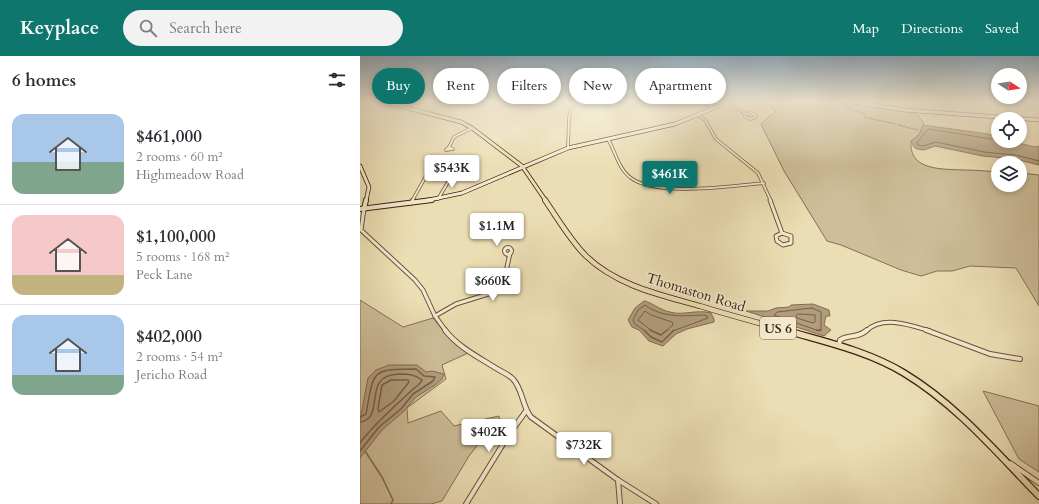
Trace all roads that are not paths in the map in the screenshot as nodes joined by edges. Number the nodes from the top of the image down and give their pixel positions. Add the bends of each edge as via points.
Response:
1 (463, 123) edge
2 (569, 123) edge
3 (678, 123) edge
4 (707, 123) edge
5 (472, 128) junction
6 (608, 139) junction
7 (449, 147) dead end
8 (568, 148) junction
9 (435, 160) dead end
10 (360, 166) edge
11 (522, 166) junction
12 (454, 172) dead end
13 (764, 183) junction
14 (438, 199) junction
15 (411, 203) junction
16 (362, 209) edge
17 (782, 233) junction
18 (510, 253) dead end
19 (435, 316) junction
20 (839, 345) junction
21 (1020, 359) dead end
22 (526, 411) junction
23 (1002, 457) junction
24 (618, 480) junction
25 (1039, 483) edge
26 (1039, 496) edge
27 (466, 504) edge
28 (620, 504) edge
29 (656, 504) edge

1 - 5 main road, Thomaston Road / US 6
2 - 8 street
3 - 6 street
4 - 13 street via 716,139 755,169
5 - 7 street via 454,137
5 - 11 main road, Thomaston Road / US 6
6 - 8 street
6 - 13 street via 631,179 644,185 673,188
8 - 11 street
9 - 15 street
10 - 16 street via 369,187
11 - 14 street via 462,193
11 - 20 main road, Thomaston Road / US 6 via 573,241 587,257 624,282 663,296
12 - 14 street
13 - 17 street
14 - 15 street
15 - 16 street
16 - 19 street via 361,230 416,280
17 - 17 street via 791,236 791,243 783,245 776,241 776,236
18 - 19 street via 506,279 498,291 456,304
19 - 22 street via 448,334 463,347 512,378 518,386
20 - 21 street via 840,340 860,336 870,326 894,323 919,327 991,354
20 - 23 main road, Thomaston Road / US 6 via 881,361 927,388 955,410
22 - 24 street
22 - 27 street
23 - 25 street
23 - 26 main road, Thomaston Road / US 6
24 - 28 street
24 - 29 street

